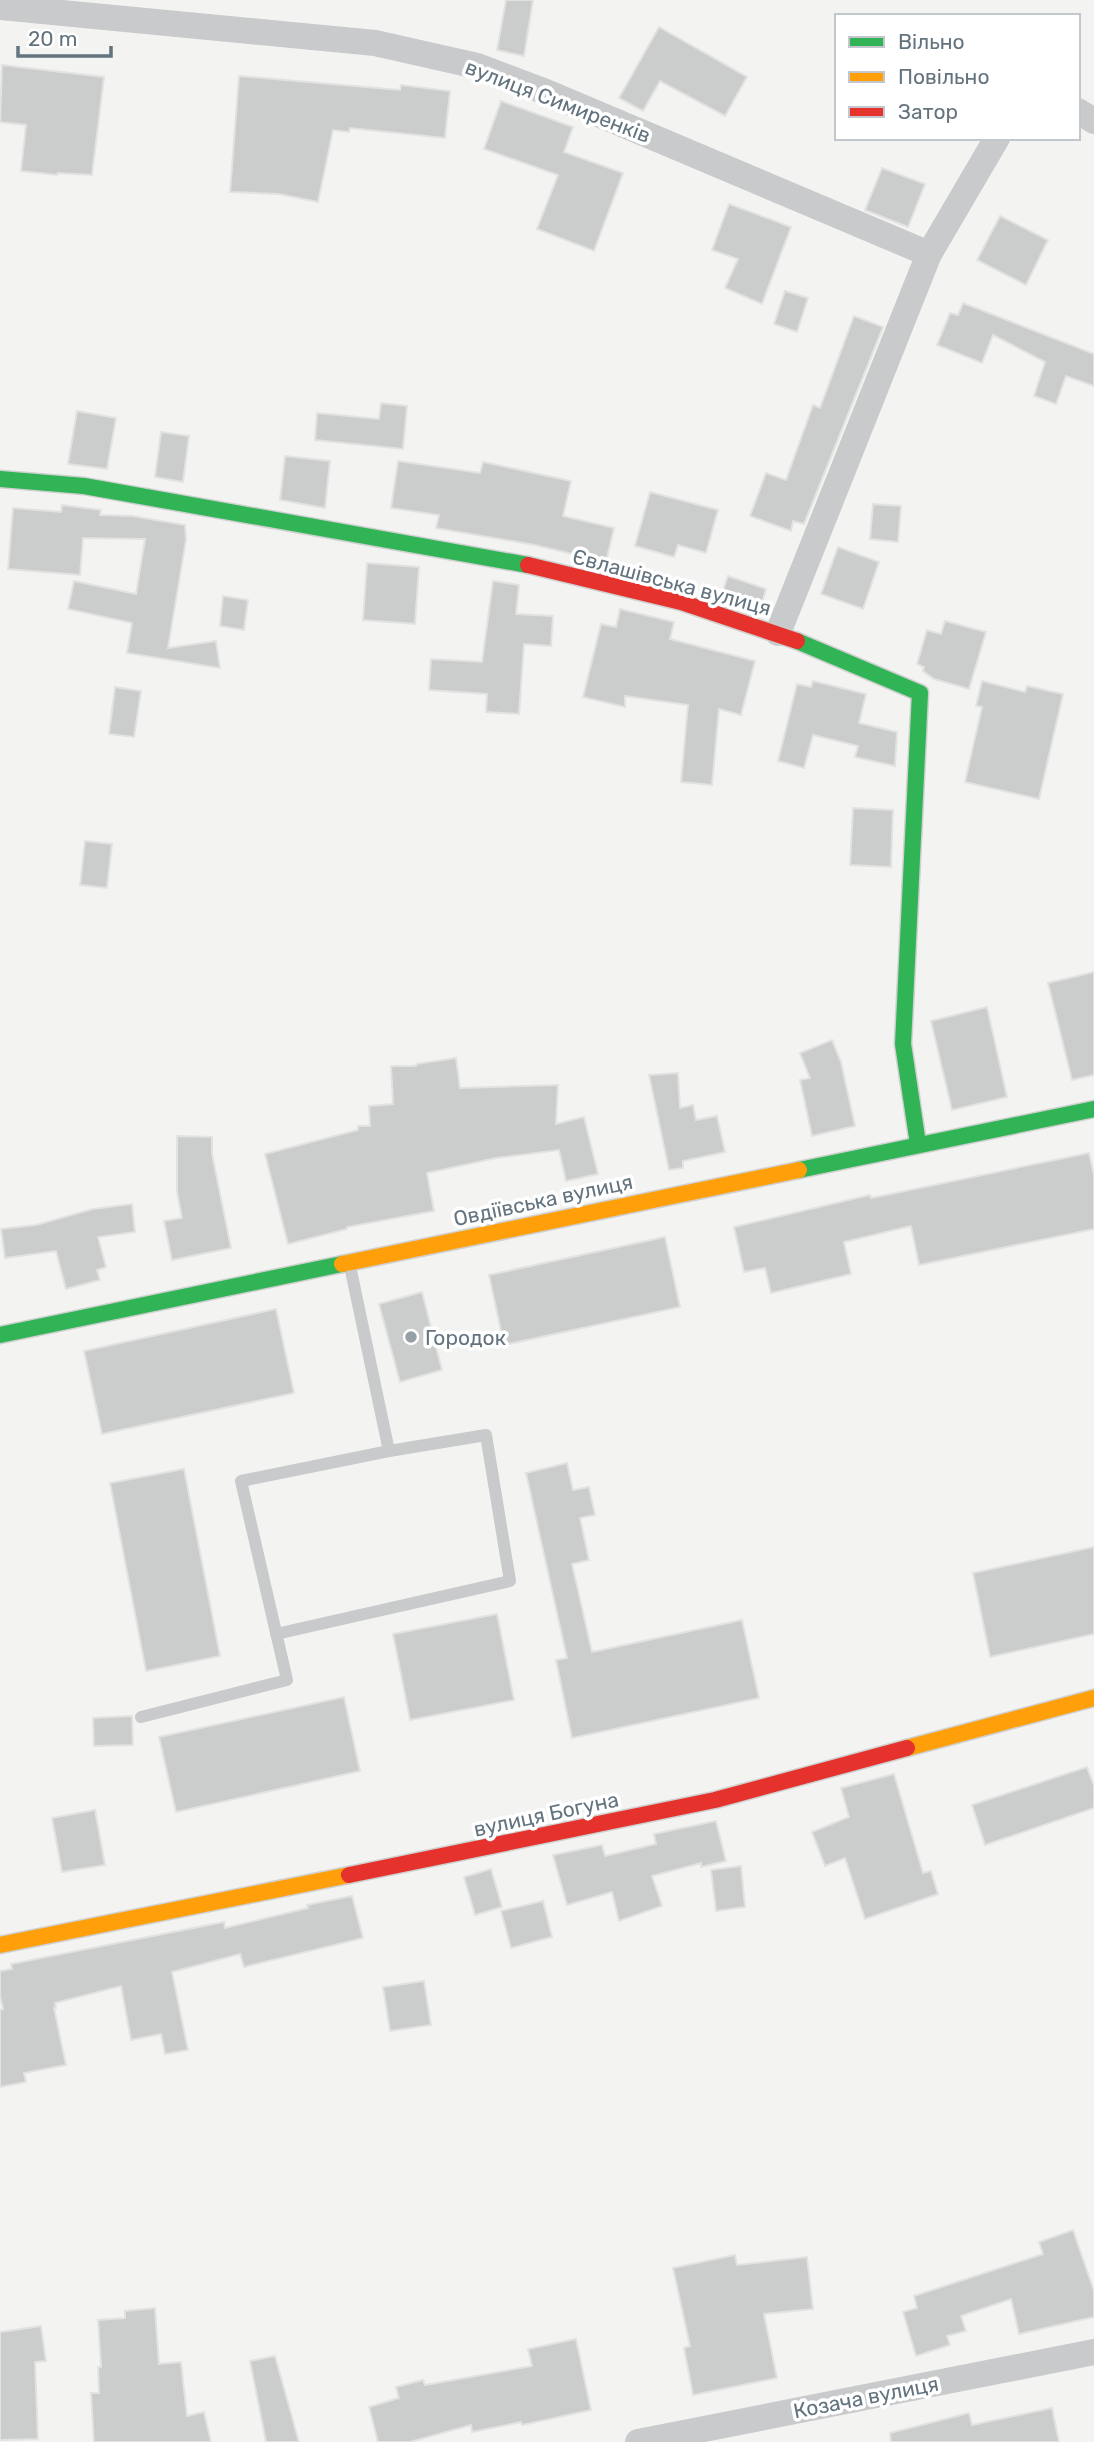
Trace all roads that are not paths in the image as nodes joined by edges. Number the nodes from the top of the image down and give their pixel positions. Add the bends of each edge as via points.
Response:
1 (0, 7) edge
2 (996, 140) edge
3 (929, 254) junction
4 (0, 478) edge
5 (778, 633) junction
6 (1094, 1109) edge
7 (918, 1144) junction
8 (349, 1262) junction
9 (0, 1335) edge
10 (389, 1451) junction
11 (276, 1634) junction
12 (1094, 1698) edge
13 (141, 1717) dead end
14 (0, 1945) edge
15 (1094, 2352) edge
16 (638, 2442) edge

1 - 3 street, вулиця Симиренків via 374,43 477,66
2 - 3 street
3 - 5 street
4 - 5 street, Євлашівська вулиця via 83,486 531,566 681,602
5 - 7 street, Євлашівська вулиця via 920,693 903,1044
6 - 7 street, Овдіївська вулиця
7 - 8 street, Овдіївська вулиця
8 - 9 street, Овдіївська вулиця
8 - 10 lane
10 - 11 lane via 241,1481
10 - 11 lane via 486,1435 510,1581
11 - 13 lane via 287,1681
12 - 14 street, вулиця Богуна via 715,1800
15 - 16 street, Козача вулиця

